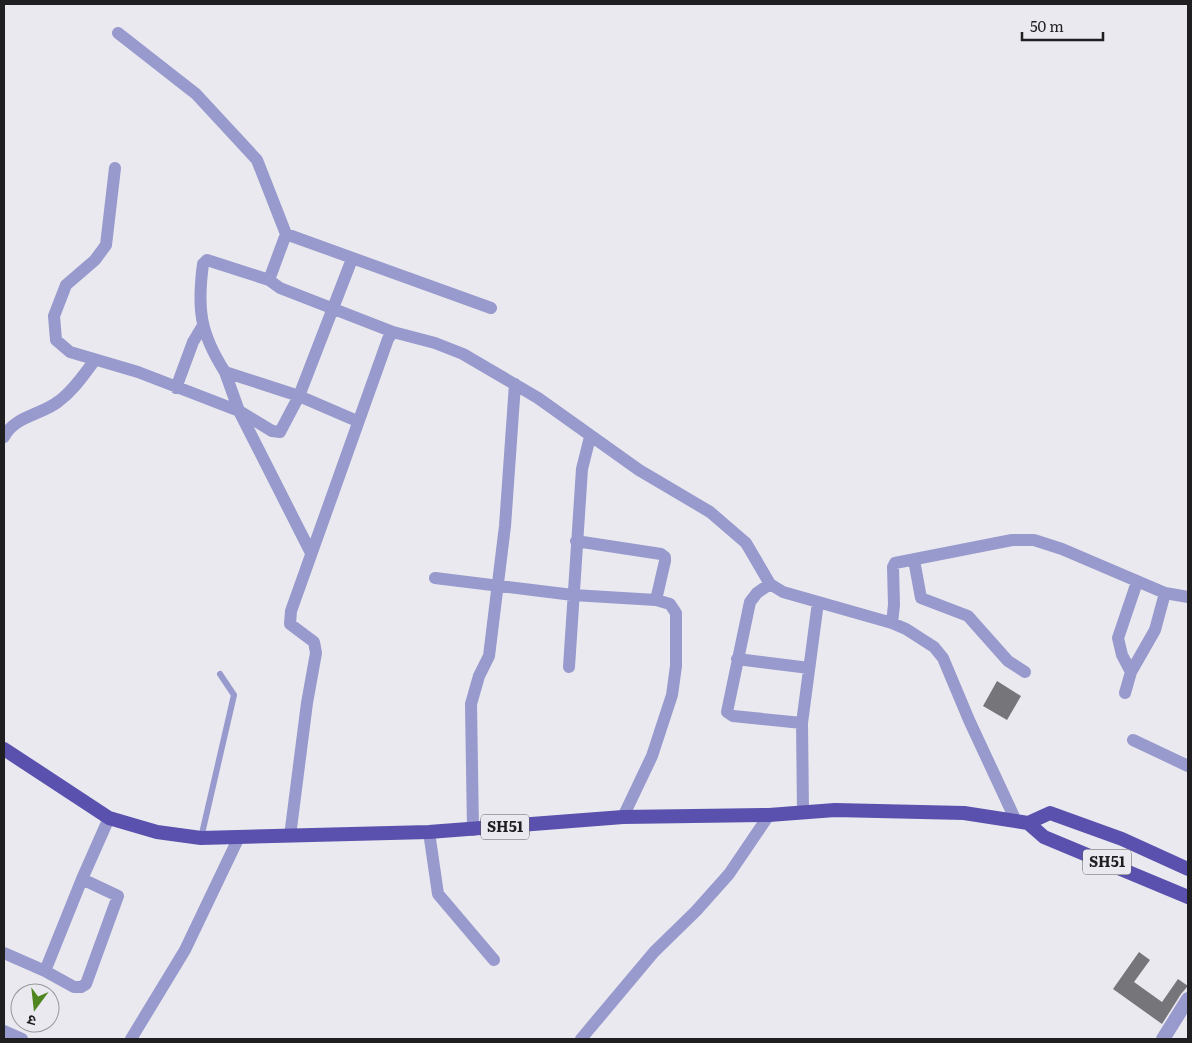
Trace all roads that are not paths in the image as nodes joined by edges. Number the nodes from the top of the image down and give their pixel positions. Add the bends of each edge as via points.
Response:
1 (118, 33) dead end
2 (116, 168) dead end
3 (286, 234) junction
4 (352, 259) junction
5 (269, 280) junction
6 (332, 308) junction
7 (491, 308) dead end
8 (202, 327) junction
9 (393, 332) junction
10 (95, 360) junction
11 (225, 372) junction
12 (515, 384) junction
13 (176, 388) junction
14 (299, 396) junction
15 (239, 412) junction
16 (357, 421) junction
17 (4, 437) edge
18 (590, 437) junction
19 (576, 541) junction
20 (312, 553) junction
21 (914, 560) junction
22 (435, 578) dead end
23 (1137, 582) junction
24 (770, 584) junction
25 (499, 587) junction
26 (1165, 593) junction
27 (573, 595) junction
28 (1188, 597) edge
29 (656, 600) junction
30 (818, 602) junction
31 (892, 623) junction
32 (738, 659) junction
33 (569, 667) dead end
34 (809, 668) junction
35 (1025, 672) dead end
36 (1131, 672) junction
37 (220, 674) dead end
38 (1125, 693) dead end
39 (802, 723) junction
40 (1132, 740) dead end
41 (4, 749) edge
42 (1188, 766) edge
43 (803, 812) junction
44 (769, 815) junction
45 (623, 817) junction
46 (109, 818) junction
47 (1022, 822) junction
48 (473, 830) junction
49 (429, 832) junction
50 (290, 836) junction
51 (239, 837) junction
52 (201, 838) junction
53 (1188, 870) edge
54 (82, 879) junction
55 (1188, 897) edge
56 (4, 953) edge
57 (494, 960) dead end
58 (45, 970) junction
59 (1188, 999) edge
60 (4, 1031) edge
61 (22, 1039) edge
62 (131, 1039) edge
63 (580, 1039) edge
64 (1163, 1039) edge

1 - 3 street via 196,94 257,160
2 - 10 street via 106,245 95,260 66,285 54,316 56,340 63,348
3 - 4 street
3 - 5 street
4 - 6 street
4 - 7 street
5 - 6 street via 280,288
5 - 8 street via 207,260 203,264 200,299
6 - 9 street
6 - 14 street
8 - 11 street
8 - 13 street
9 - 12 street via 463,354
9 - 16 street
10 - 13 street via 138,372
10 - 17 street via 58,403 16,423
11 - 14 street
11 - 15 street
12 - 18 street
12 - 25 street
13 - 15 street
14 - 15 street via 284,428 278,432
14 - 16 street
15 - 20 street
16 - 20 street
18 - 19 street via 582,469
18 - 24 street via 710,512 746,543
19 - 27 street
19 - 29 street via 661,554 665,557
20 - 50 street via 291,611 290,624 314,642 316,653
21 - 23 street via 1012,540 1034,540
21 - 31 street via 898,562 893,567
21 - 35 street via 921,598 968,616 1008,661
22 - 25 street
23 - 26 street
23 - 36 street via 1118,638
24 - 30 street via 783,592
24 - 32 street via 750,602
25 - 27 street
25 - 48 street via 489,656 471,704
26 - 28 street
26 - 36 street via 1155,630
27 - 29 street
27 - 33 street
29 - 45 street via 670,604 676,613 676,666 672,695 652,756
30 - 31 street
30 - 34 street
31 - 47 street via 934,647 943,658 969,720
32 - 34 street
32 - 39 street via 727,712 733,716
34 - 39 street
36 - 38 street
37 - 52 lane via 234,695
39 - 43 street
40 - 42 street
41 - 46 main road, SH51
43 - 44 main road, SH51
43 - 47 main road, SH51 via 964,814
44 - 45 main road, SH51
44 - 63 street via 729,874 654,952
45 - 48 main road, SH51
46 - 52 main road, SH51 via 157,832
46 - 54 street
47 - 53 main road, SH51 via 1050,813 1122,839
47 - 55 main road, SH51 via 1044,837
48 - 49 main road, SH51
49 - 50 main road, SH51
49 - 57 street via 438,894
50 - 51 main road, SH51
51 - 52 main road, SH51
51 - 62 street via 185,950
54 - 58 street
54 - 58 street via 118,896 86,984 74,987
56 - 58 street
59 - 64 street
60 - 61 street

